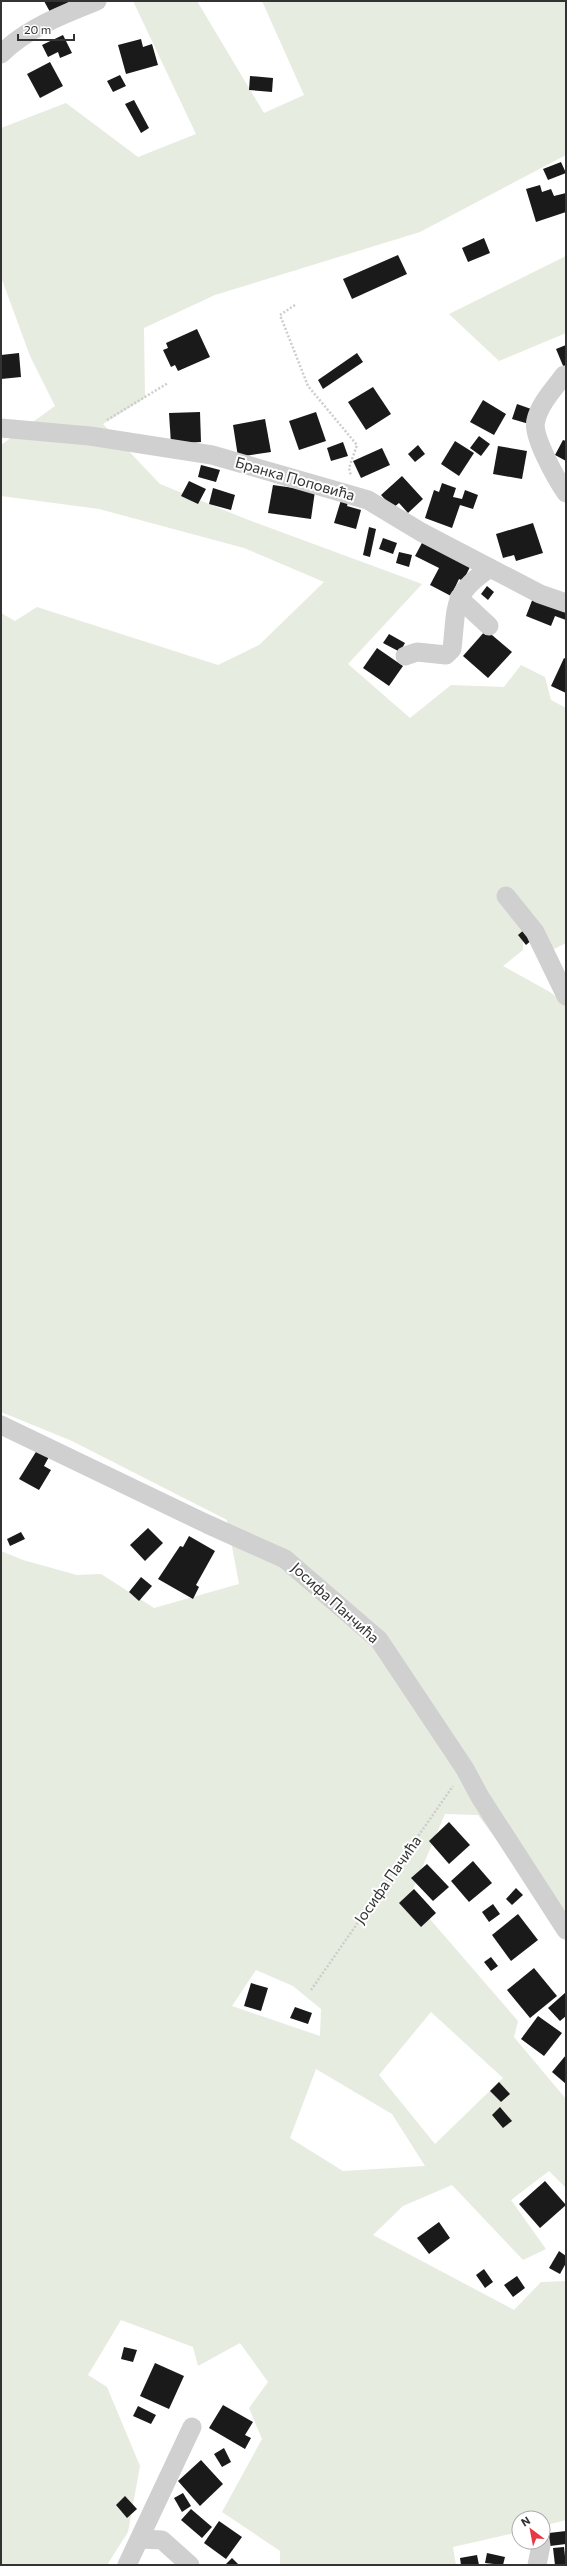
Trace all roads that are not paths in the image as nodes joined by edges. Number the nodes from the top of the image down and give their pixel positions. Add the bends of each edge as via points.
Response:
1 (98, 1) edge
2 (1, 54) edge
3 (564, 375) dead end
4 (1, 428) edge
5 (566, 493) edge
6 (490, 568) junction
7 (458, 598) junction
8 (566, 603) edge
9 (489, 626) dead end
10 (405, 656) dead end
11 (506, 896) dead end
12 (566, 996) edge
13 (2, 1426) edge
14 (566, 1930) edge
15 (192, 2427) dead end
16 (140, 2539) junction
17 (540, 2550) edge
18 (127, 2565) edge
19 (190, 2565) edge
20 (537, 2565) edge

1 - 2 street via 75,9 21,36
3 - 5 street via 545,401 535,421 541,448
4 - 6 street, Бранка Поповића via 81,436 212,455 368,500 421,532
6 - 7 street via 470,581
6 - 8 street, Бранка Поповића via 540,594
7 - 9 street
7 - 10 street via 452,649 446,655 417,652
11 - 12 street via 535,932
13 - 14 street, Јосифа Панчића via 207,1524 285,1558 379,1640 465,1769 480,1797
15 - 16 street
16 - 18 street
16 - 19 street via 162,2540
17 - 20 street

